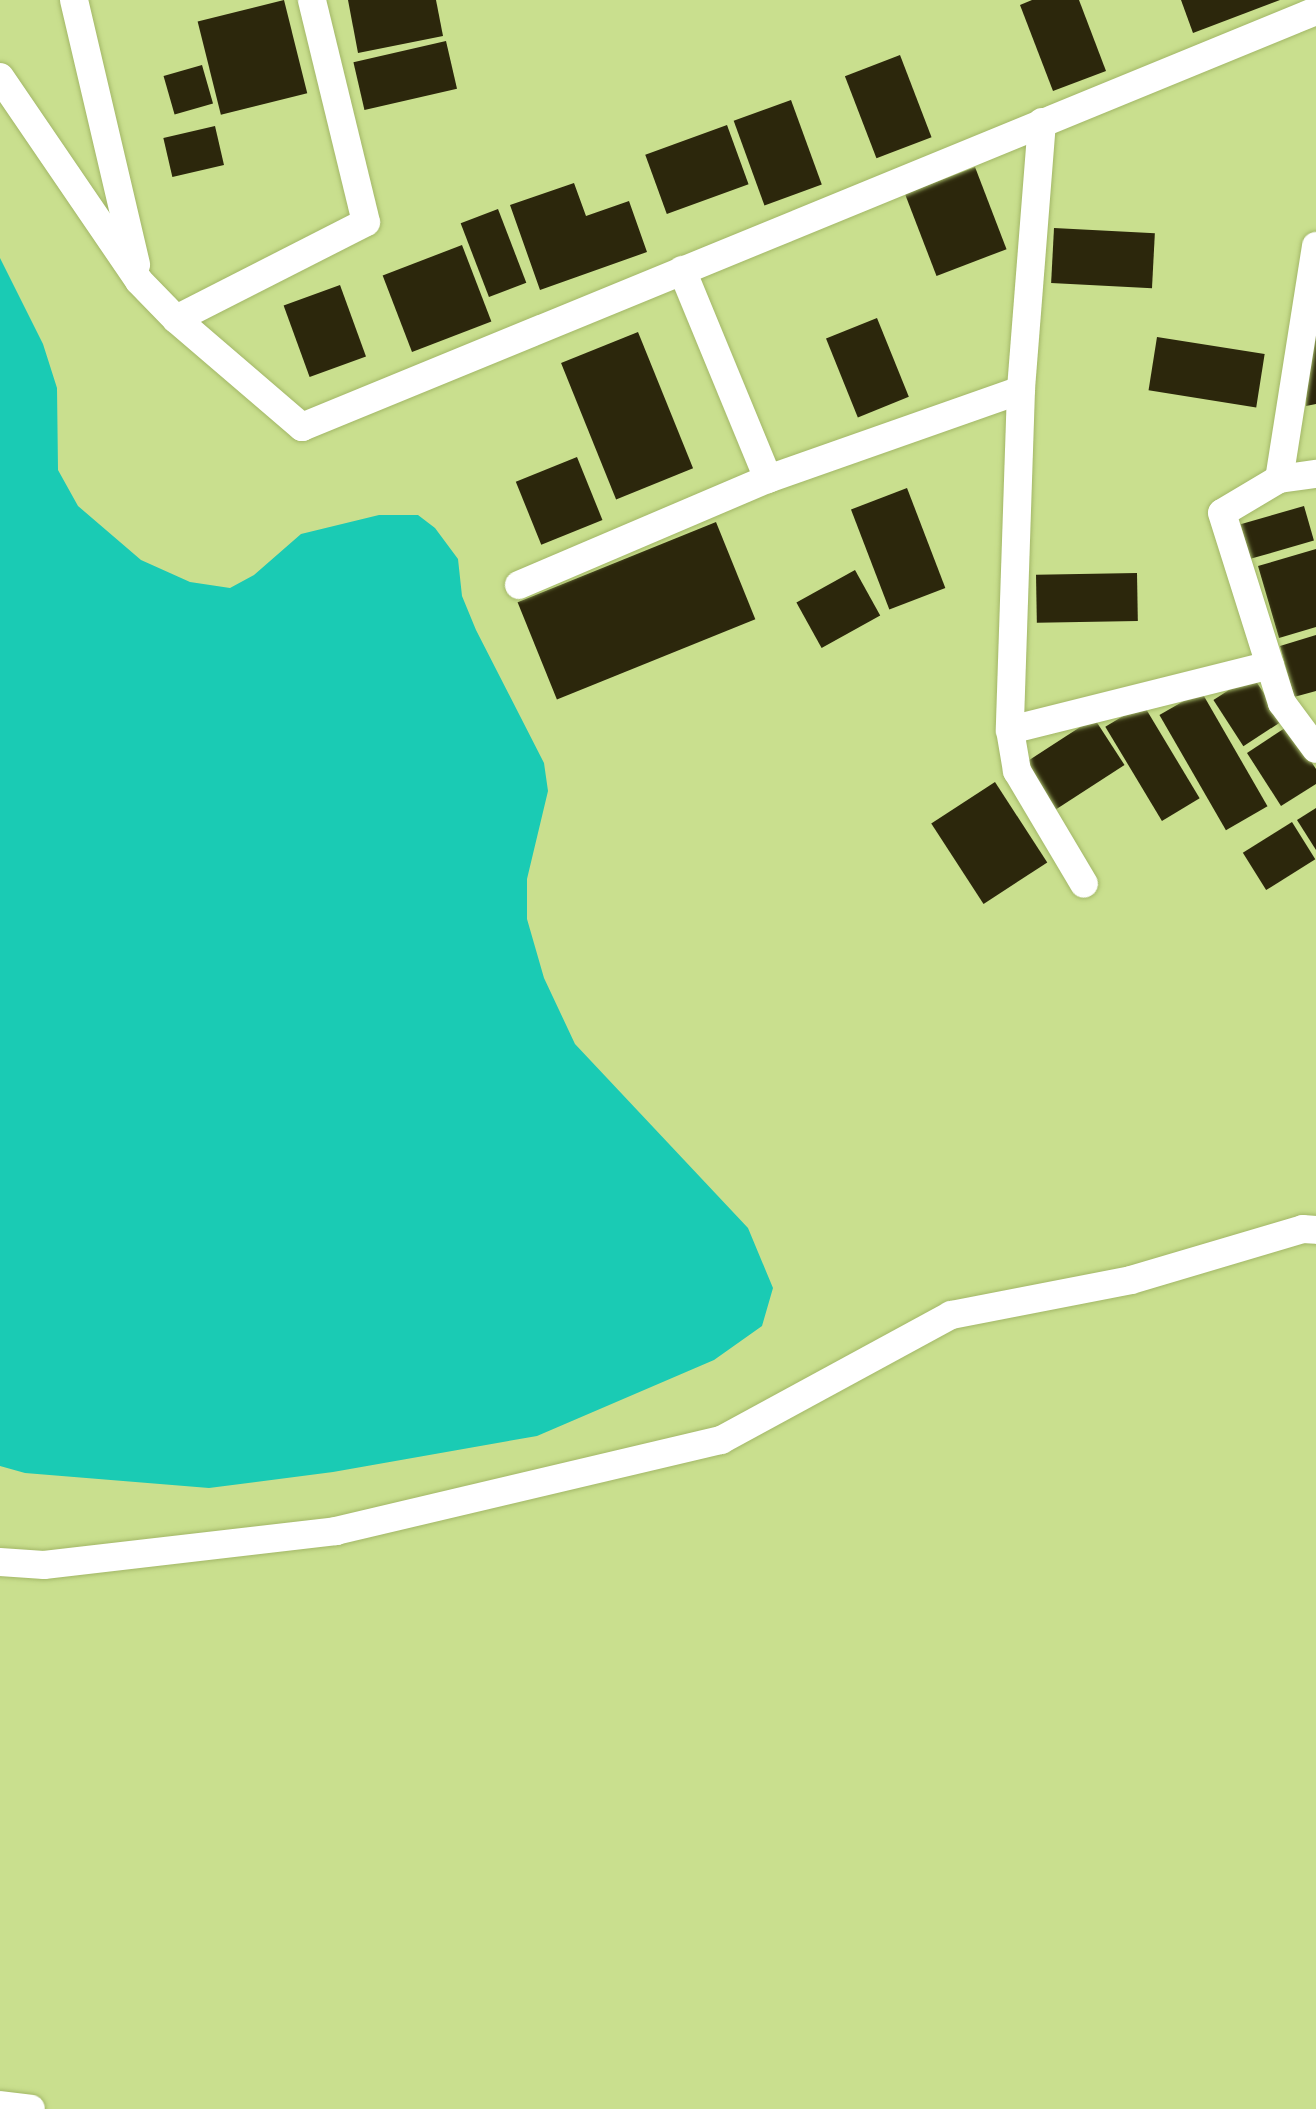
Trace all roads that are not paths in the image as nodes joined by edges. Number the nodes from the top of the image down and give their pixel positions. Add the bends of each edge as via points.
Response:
1 (74, 0) edge
2 (312, 0) edge
3 (1316, 11) edge
4 (0, 77) edge
5 (1042, 122) junction
6 (1316, 246) edge
7 (682, 270) junction
8 (139, 281) junction
9 (1311, 308) edge
10 (176, 319) junction
11 (1021, 390) junction
12 (1316, 474) edge
13 (768, 479) junction
14 (1279, 480) junction
15 (519, 584) dead end
16 (1270, 665) junction
17 (1010, 730) junction
18 (1316, 749) edge
19 (1084, 884) dead end
20 (1316, 1230) edge
21 (0, 1562) edge
22 (0, 2105) edge
23 (31, 2109) edge

1 - 8 street
2 - 10 street via 366,222
3 - 5 street
4 - 8 street
5 - 7 street
5 - 11 street
6 - 9 street
7 - 10 street via 302,427
7 - 13 street
8 - 10 street
9 - 14 street
11 - 13 street
11 - 17 street
12 - 14 street
13 - 15 street
14 - 16 street via 1222,513
16 - 17 street
16 - 18 street via 1282,702
17 - 19 street via 1017,771
20 - 21 street via 1303,1228 1131,1280 951,1315 721,1440 336,1531 44,1565
22 - 23 street

